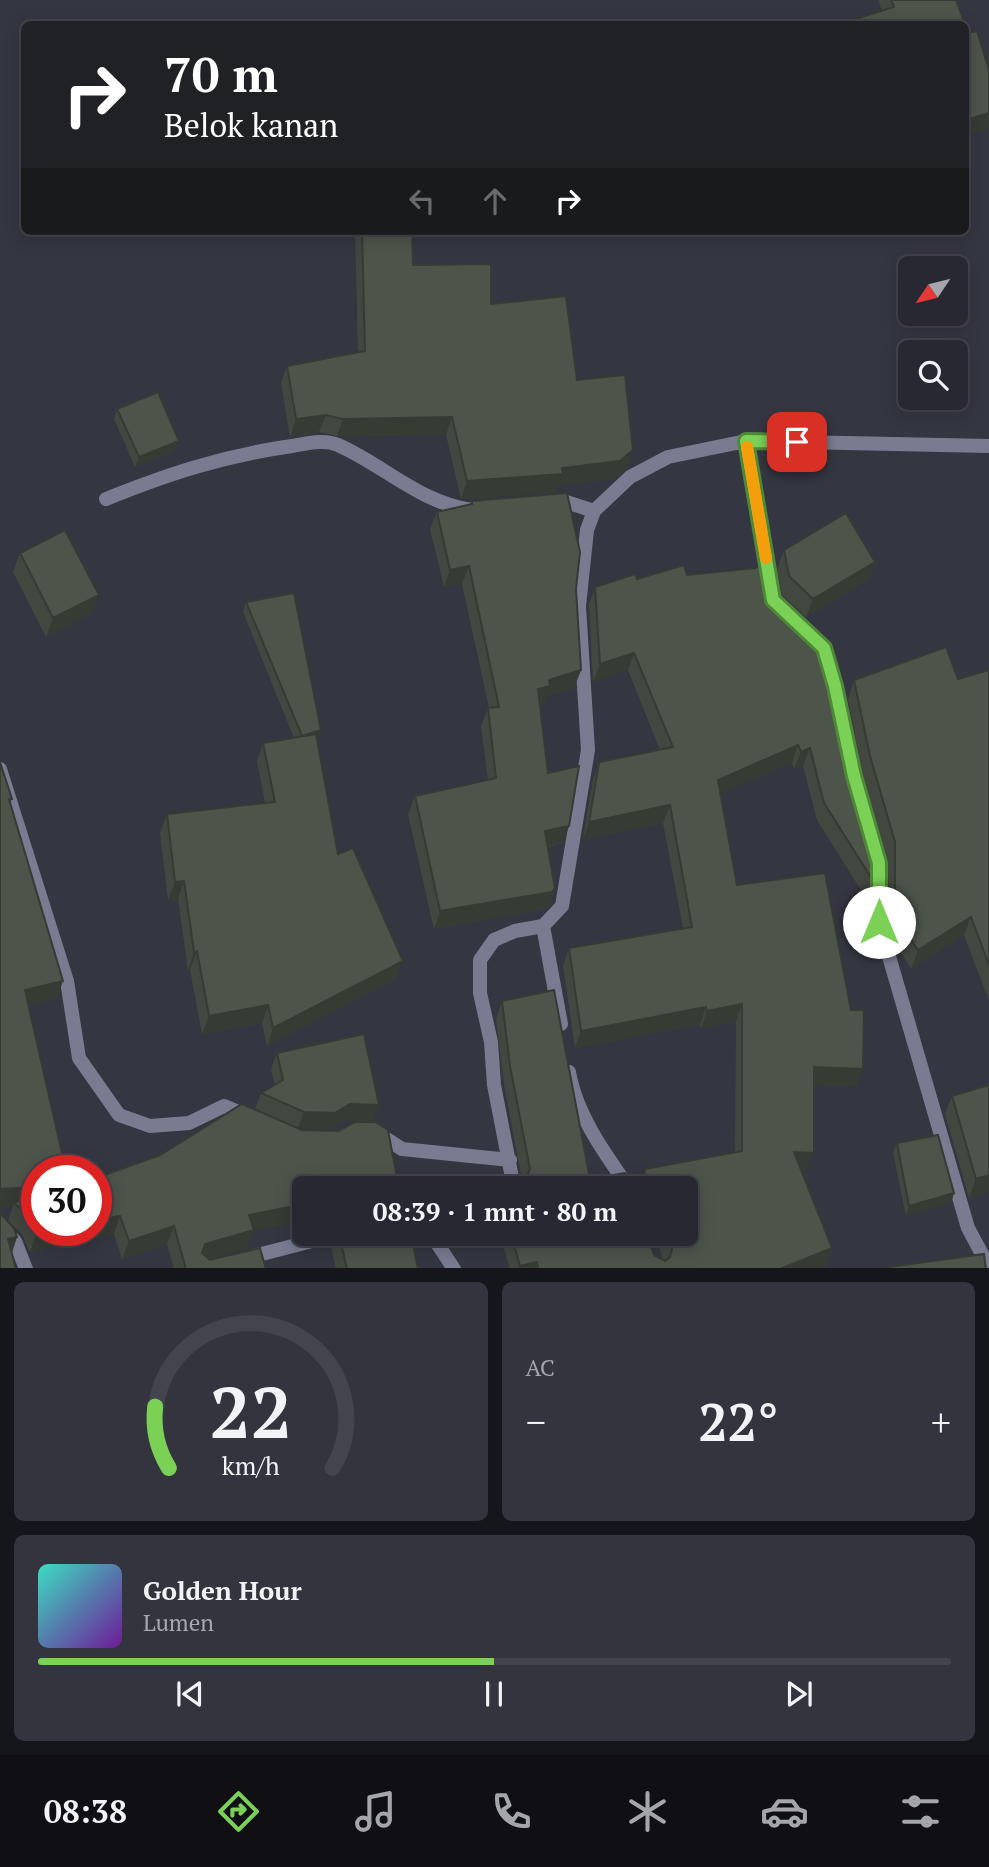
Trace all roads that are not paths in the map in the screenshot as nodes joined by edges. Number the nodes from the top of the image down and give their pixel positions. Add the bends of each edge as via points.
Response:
1 (746, 441) junction
2 (989, 446) edge
3 (106, 499) dead end
4 (537, 503) edge
5 (484, 509) edge
6 (594, 511) junction
7 (773, 600) edge
8 (824, 648) edge
9 (0, 769) edge
10 (858, 789) edge
11 (868, 826) edge
12 (543, 926) junction
13 (562, 1033) edge
14 (567, 1060) edge
15 (264, 1123) edge
16 (358, 1130) edge
17 (510, 1160) junction
18 (512, 1176) edge
19 (620, 1176) edge
20 (0, 1227) edge
21 (293, 1246) edge
22 (439, 1246) edge
23 (232, 1262) edge
24 (989, 1267) edge
25 (26, 1268) edge
26 (453, 1268) edge

1 - 2 street
1 - 6 street via 668,457 630,477
1 - 7 street
3 - 5 street via 173,471 228,456 320,442 346,449 455,508
4 - 6 street via 563,501
6 - 12 street via 587,530 579,606 588,750 562,906
8 - 10 street
9 - 15 street via 67,981 79,1058 119,1115 150,1126 189,1123 224,1106
11 - 24 street via 879,863 879,922 968,1227
12 - 13 street
12 - 17 street via 494,940 480,960 480,993
14 - 19 street via 572,1086 601,1149
16 - 17 street via 371,1130 402,1149
17 - 18 street
20 - 25 street via 15,1241
21 - 23 street
22 - 26 street

